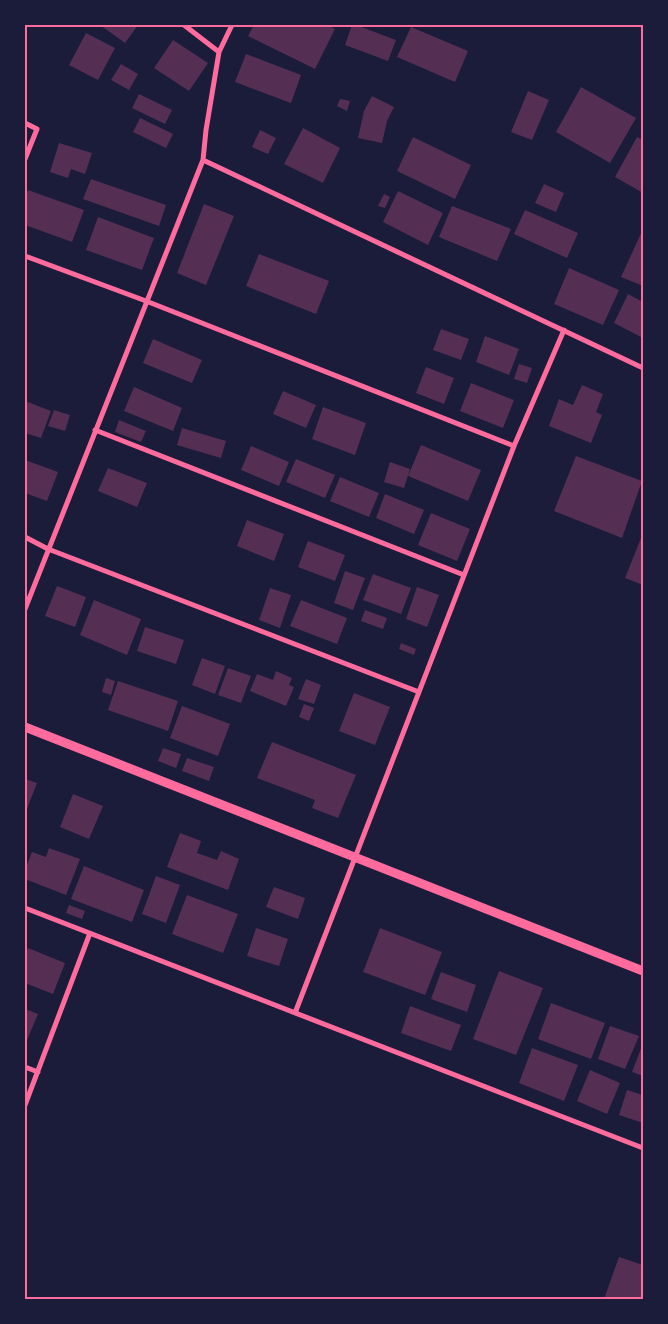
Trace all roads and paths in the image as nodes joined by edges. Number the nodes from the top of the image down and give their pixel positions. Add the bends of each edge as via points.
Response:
1 (184, 25) edge
2 (232, 25) edge
3 (220, 52) junction
4 (25, 123) edge
5 (25, 159) edge
6 (203, 160) junction
7 (25, 256) edge
8 (146, 301) junction
9 (564, 330) junction
10 (643, 368) edge
11 (95, 430) junction
12 (514, 446) junction
13 (25, 538) edge
14 (48, 549) junction
15 (464, 575) junction
16 (25, 609) edge
17 (419, 692) junction
18 (25, 727) edge
19 (354, 857) junction
20 (25, 908) edge
21 (90, 933) junction
22 (643, 971) edge
23 (295, 1013) junction
24 (25, 1067) edge
25 (38, 1072) junction
26 (25, 1105) edge
27 (643, 1148) edge

1 - 3 street
2 - 3 street
3 - 6 street
4 - 5 street via 37,129
6 - 8 street
6 - 9 street
7 - 8 street
8 - 11 street
8 - 12 street
9 - 10 street
9 - 12 street
11 - 14 street
11 - 15 street
12 - 15 street
13 - 14 street
14 - 16 street
14 - 17 street
15 - 17 street
17 - 19 street
18 - 19 street
19 - 22 street
19 - 23 street
20 - 21 street
21 - 23 street
21 - 25 street
23 - 27 street
24 - 25 street
25 - 26 street

